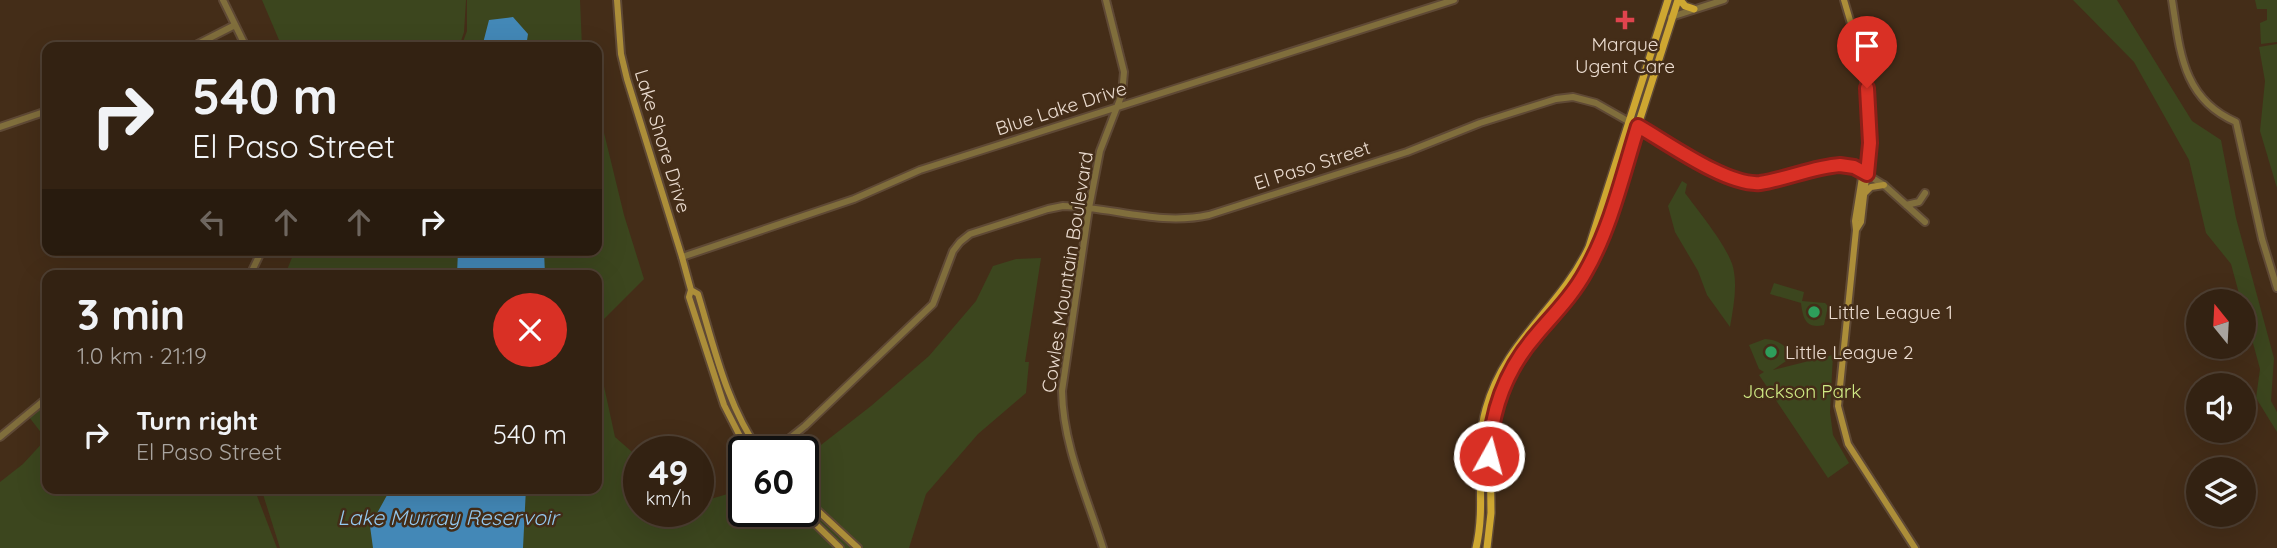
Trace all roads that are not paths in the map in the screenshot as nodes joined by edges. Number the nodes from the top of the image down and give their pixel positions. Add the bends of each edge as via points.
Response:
1 (223, 0) edge
2 (617, 0) edge
3 (1106, 0) edge
4 (1454, 0) edge
5 (1668, 0) edge
6 (1679, 0) edge
7 (1724, 0) edge
8 (1844, 0) edge
9 (2172, 0) edge
10 (1694, 9) junction
11 (1663, 16) junction
12 (1672, 17) junction
13 (235, 25) junction
14 (202, 42) edge
15 (244, 42) edge
16 (1118, 106) junction
17 (42, 113) edge
18 (1629, 121) junction
19 (1638, 126) junction
20 (0, 127) edge
21 (1864, 172) junction
22 (1884, 185) junction
23 (1925, 193) dead end
24 (1864, 195) junction
25 (1906, 205) junction
26 (1088, 208) junction
27 (1925, 222) dead end
28 (1856, 230) junction
29 (682, 257) junction
30 (2277, 288) edge
31 (691, 290) junction
32 (42, 402) edge
33 (740, 436) edge
34 (750, 436) edge
35 (792, 436) edge
36 (0, 437) edge
37 (819, 512) edge
38 (818, 527) edge
39 (840, 548) edge
40 (859, 548) edge
41 (1103, 548) edge
42 (1476, 548) edge
43 (1487, 548) edge
44 (1915, 548) edge

1 - 13 street
2 - 29 main road, Lake Shore Drive via 627,79
3 - 16 street, Cowles Mountain Boulevard via 1124,72
4 - 16 street, Blue Lake Drive
5 - 11 main road
6 - 10 main road
6 - 12 main road
7 - 10 street
8 - 21 main road via 1867,95
9 - 30 street via 2186,71 2209,104 2236,121
10 - 12 street
11 - 12 street
11 - 18 main road
12 - 19 main road
13 - 14 street
13 - 15 street
16 - 26 street, Cowles Mountain Boulevard via 1101,150
16 - 29 street, Blue Lake Drive via 910,173 854,199
17 - 20 street
18 - 19 street, El Paso Street
18 - 26 street, El Paso Street via 1586,99 1556,99 1209,215 1170,220
18 - 42 main road via 1581,264 1512,351 1486,409 1480,435
19 - 21 street, El Paso Street via 1742,182 1834,166
19 - 43 main road via 1600,244 1585,274 1527,346 1504,386 1490,436
21 - 22 street, El Paso Street
21 - 24 main road
21 - 28 main road
22 - 24 main road via 1871,187
22 - 25 street, El Paso Street
23 - 25 street via 1919,202
24 - 28 main road
25 - 27 street, El Paso Street
26 - 35 street, El Paso Street via 1048,209 966,236 953,251 933,304
26 - 41 street, Cowles Mountain Boulevard via 1062,391 1068,442
28 - 44 main road via 1838,406 1848,444
29 - 31 main road, Lake Shore Drive
31 - 33 main road via 688,297 724,405
31 - 34 main road via 698,294
32 - 36 street
37 - 40 main road
38 - 39 main road

